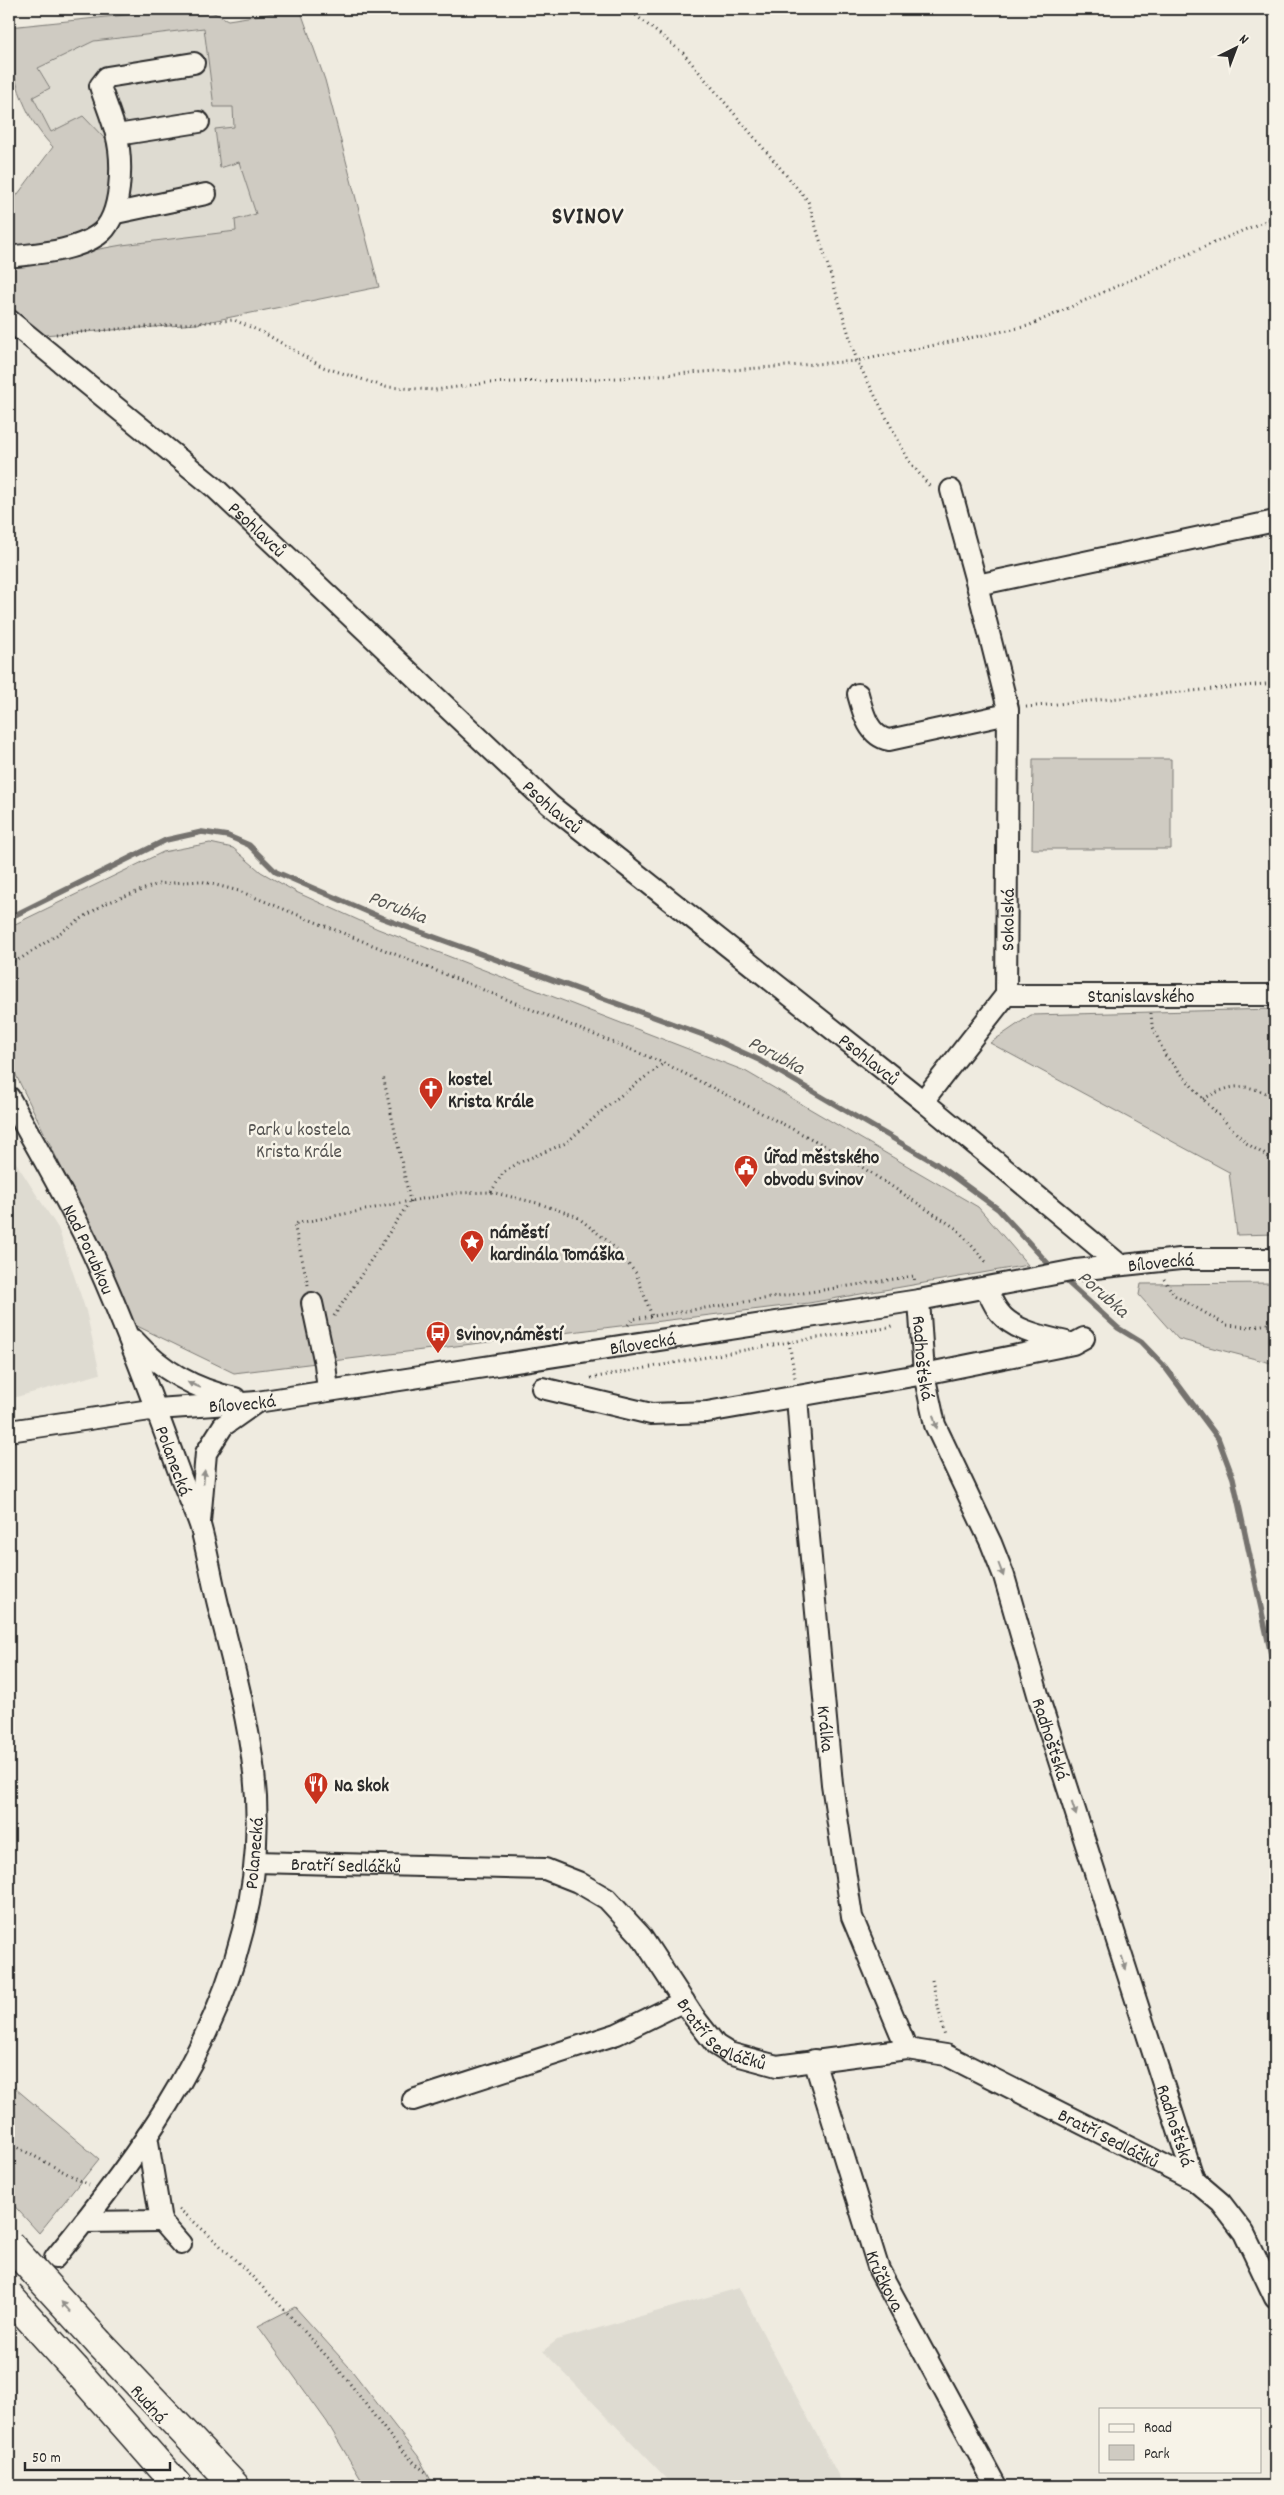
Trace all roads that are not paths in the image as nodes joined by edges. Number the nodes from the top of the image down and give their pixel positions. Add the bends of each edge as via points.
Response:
1 (194, 62) dead end
2 (200, 122) dead end
3 (117, 135) junction
4 (206, 194) dead end
5 (116, 213) junction
6 (9, 257) edge
7 (9, 320) edge
8 (952, 490) road end
9 (1275, 520) edge
10 (977, 585) junction
11 (858, 694) dead end
12 (1008, 712) junction
13 (1006, 995) junction
14 (1275, 995) edge
15 (9, 1097) edge
16 (923, 1101) junction
17 (1275, 1259) edge
18 (1120, 1265) junction
19 (986, 1288) junction
20 (312, 1303) road end
21 (919, 1306) junction
22 (126, 1331) junction
23 (924, 1374) junction
24 (542, 1388) dead end
25 (328, 1390) junction
26 (798, 1396) junction
27 (257, 1402) junction
28 (157, 1409) junction
29 (9, 1431) edge
30 (200, 1526) junction
31 (255, 1862) junction
32 (684, 2001) junction
33 (907, 2049) junction
34 (814, 2060) junction
35 (413, 2100) dead end
36 (147, 2136) junction
37 (1194, 2180) junction
38 (161, 2221) junction
39 (84, 2222) junction
40 (9, 2244) edge
41 (181, 2244) dead end
42 (55, 2258) tunnel mouth
43 (9, 2296) edge
44 (1275, 2298) edge
45 (98, 2343) junction
46 (76, 2370) junction
47 (156, 2486) edge
48 (178, 2486) edge
49 (220, 2486) edge
50 (236, 2486) edge
51 (996, 2486) edge

1 - 3 street via 107,77 102,81 100,86
2 - 3 street
3 - 5 street via 120,185
4 - 5 street
5 - 6 street via 100,234 78,246
7 - 16 street, Psohlavců via 214,488 550,805
8 - 10 street
9 - 10 street
10 - 12 street, Sokolská
11 - 12 street via 866,721 877,734 889,740
12 - 13 street, Sokolská
13 - 14 street, Stanislavského
13 - 16 street
15 - 22 street, Nad Porubkou via 92,1251
16 - 18 street, Psohlavců
17 - 18 street, Bílovecká via 1180,1259
18 - 19 street, Bílovecká via 1076,1270
19 - 21 street, Bílovecká
19 - 23 street via 999,1312 1009,1322 1044,1336 1078,1341
20 - 25 street
21 - 23 street, Radhošťská
21 - 25 street, Bílovecká via 605,1348
27 -> 22 street via 213,1393 176,1377 150,1358
22 - 28 street, Nad Porubkou
23 - 26 street
23 -> 37 street, Radhošťská via 935,1424 1004,1576 1041,1705
24 - 26 street via 651,1414 707,1412
25 - 27 street, Bílovecká
26 - 33 street, Králka via 800,1451 832,1784 852,1917
27 - 28 street, Bílovecká
30 -> 27 street via 206,1453 223,1426
28 - 29 street, Bílovecká
28 - 30 street, Polanecká
30 - 31 street, Polanecká via 249,1726 256,1782
31 - 32 street, Bratří Sedláčků via 545,1868 607,1899 641,1936
31 - 36 street, Polanecká via 244,1928 220,2002 196,2057
32 - 34 street, Bratří Sedláčků via 716,2045 729,2053 777,2066
32 - 35 street via 617,2034
33 - 34 street, Bratří Sedláčků
33 - 37 street, Bratří Sedláčků via 946,2055
34 - 51 street, Krůčkova via 879,2270
36 - 38 street
36 - 39 street, Polanecká
37 - 44 street, Bratří Sedláčků via 1221,2203 1244,2233
38 - 39 street
38 - 41 street
39 - 42 street, Polanecká
45 -> 40 highway, bridge
43 - 46 highway, bridge
45 - 49 highway, Rudná
45 - 50 highway
46 - 47 highway
46 - 48 highway, Rudná

